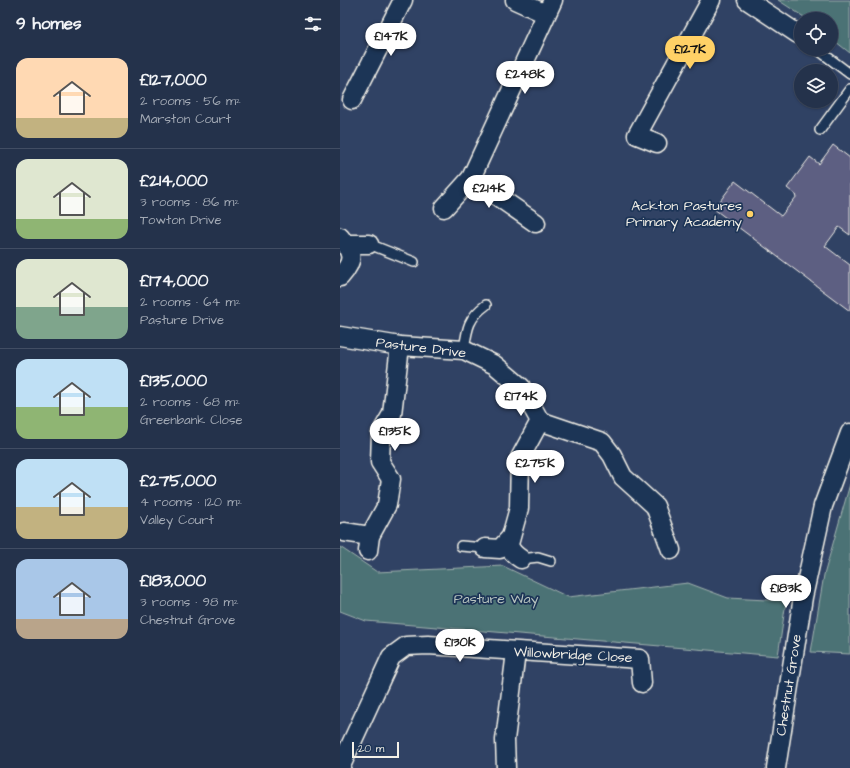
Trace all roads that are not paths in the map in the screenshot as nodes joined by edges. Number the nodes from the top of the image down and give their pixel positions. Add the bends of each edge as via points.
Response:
1 (403, 0) edge
2 (515, 0) edge
3 (711, 0) edge
4 (747, 0) edge
5 (550, 7) edge
6 (794, 32) edge
7 (826, 56) edge
8 (850, 74) edge
9 (850, 89) edge
10 (350, 102) edge
11 (820, 130) dead end
12 (657, 143) dead end
13 (471, 178) junction
14 (444, 208) dead end
15 (538, 226) dead end
16 (343, 241) edge
17 (369, 244) joint
18 (414, 262) dead end
19 (340, 277) edge
20 (486, 305) dead end
21 (340, 336) edge
22 (400, 346) junction
23 (464, 350) junction
24 (540, 420) junction
25 (850, 433) edge
26 (845, 459) edge
27 (342, 530) edge
28 (509, 539) junction
29 (461, 546) dead end
30 (485, 548) joint
31 (671, 550) dead end
32 (521, 559) joint
33 (551, 561) dead end
34 (516, 652) junction
35 (642, 683) dead end
36 (342, 757) edge
37 (506, 768) edge
38 (776, 768) edge

1 - 10 street
2 - 5 street
3 - 12 street via 638,135
4 - 6 street
5 - 13 street
7 - 8 lane
9 - 11 lane
13 - 14 street
13 - 15 street
16 - 17 street
16 - 19 street via 350,250 350,260
17 - 18 lane
20 - 23 lane via 472,310
21 - 22 street, Pasture Drive
22 - 23 street, Pasture Drive
22 - 27 street via 392,414 381,433 380,462 390,479 387,505 369,543
23 - 24 street, Pasture Drive via 494,365 521,388
24 - 28 street via 520,458 520,508
24 - 31 street via 602,442 623,477 655,506
25 - 26 street, Chestnut Grove
26 - 38 street, Chestnut Grove via 823,506 803,597
28 - 30 street via 500,549
28 - 32 street via 510,549
29 - 30 lane
32 - 33 lane via 538,557
34 - 35 street, Willowbridge Close via 640,659
34 - 36 street, Willowbridge Close via 428,645 406,646 391,657
34 - 37 street via 504,740

